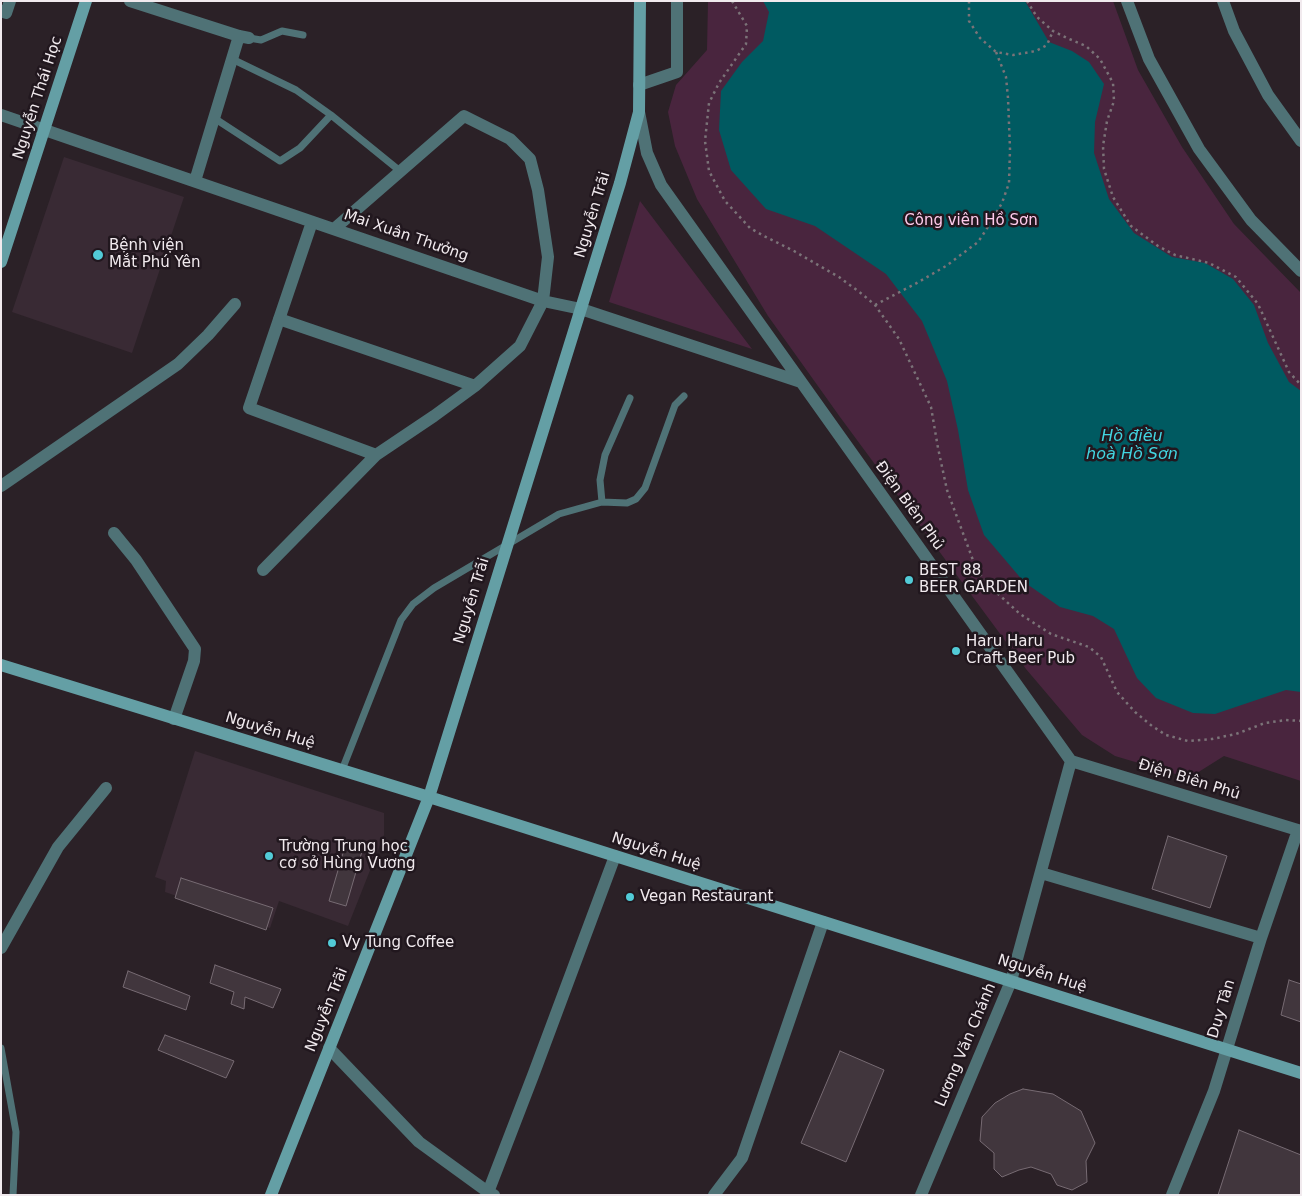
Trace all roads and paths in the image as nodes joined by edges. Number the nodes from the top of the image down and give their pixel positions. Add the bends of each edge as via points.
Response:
1 (10, 1) edge
2 (86, 1) edge
3 (130, 1) edge
4 (640, 1) edge
5 (677, 1) edge
6 (732, 1) edge
7 (969, 1) edge
8 (1027, 1) edge
9 (1127, 1) edge
10 (1223, 1) edge
11 (1, 11) edge
12 (1053, 31) junction
13 (303, 34) dead end
14 (244, 37) junction
15 (996, 52) junction
16 (232, 59) junction
17 (639, 85) junction
18 (639, 112) junction
19 (1, 115) edge
20 (331, 115) junction
21 (214, 118) junction
22 (44, 130) junction
23 (1301, 141) edge
24 (400, 172) junction
25 (195, 181) junction
26 (312, 222) junction
27 (334, 229) junction
28 (6, 234) edge
29 (1, 262) edge
30 (1301, 271) edge
31 (543, 300) junction
32 (235, 304) dead end
33 (875, 305) junction
34 (580, 309) junction
35 (279, 319) junction
36 (801, 382) junction
37 (1301, 385) edge
38 (475, 386) junction
39 (684, 396) dead end
40 (630, 398) dead end
41 (376, 455) junction
42 (1, 486) edge
43 (602, 502) junction
44 (114, 533) dead end
45 (507, 545) junction
46 (263, 570) dead end
47 (1, 664) edge
48 (174, 718) junction
49 (1301, 721) edge
50 (1072, 760) junction
51 (342, 770) junction
52 (106, 788) dead end
53 (429, 797) junction
54 (1299, 831) edge
55 (615, 856) junction
56 (1041, 873) junction
57 (823, 922) junction
58 (1261, 938) junction
59 (1, 948) edge
60 (1011, 981) junction
61 (1, 1048) edge
62 (329, 1048) junction
63 (1226, 1049) junction
64 (1301, 1073) edge
65 (489, 1194) edge
66 (13, 1195) edge
67 (271, 1195) edge
68 (714, 1195) edge
69 (921, 1195) edge
70 (1172, 1195) edge

1 - 11 street via 6,13
2 - 22 street, Nguyễn Thái Học
3 - 14 street
4 - 17 street, Nguyễn Trãi
5 - 17 street via 677,72
6 - 33 path via 747,26 746,44 709,103 705,142 709,171 725,201 750,228 839,277
7 - 15 path via 969,21 980,38
8 - 12 path via 1037,17
9 - 30 street via 1149,59 1200,149 1251,220
10 - 23 street via 1234,32 1268,95
12 - 15 path via 1047,44 1036,51 1013,55
12 - 37 path via 1086,46 1100,60 1114,83 1114,101 1103,146 1104,169 1113,197 1132,226 1158,246 1209,263 1236,277 1258,304 1289,372
13 - 14 lane via 282,31 261,40
14 - 16 street
15 - 33 path via 1006,77 1008,98 1009,182 1002,203 978,242 946,266
16 - 20 lane via 296,90
16 - 21 street
17 - 18 street, Nguyễn Trãi
18 - 34 street, Nguyễn Trãi
18 - 36 street, Điện Biên Phủ via 647,152 661,185
19 - 22 street, Mai Xuân Thưởng
20 - 21 lane via 300,148 280,161
20 - 24 lane
21 - 25 street
22 - 25 street, Mai Xuân Thưởng
22 - 28 street, Nguyễn Thái Học
24 - 27 street
24 - 31 street via 464,116 510,139 530,159 538,190 548,257
25 - 26 street, Mai Xuân Thưởng
26 - 27 street, Mai Xuân Thưởng
26 - 35 street
27 - 31 street, Mai Xuân Thưởng
28 - 29 street, Nguyễn Thái Học
31 - 34 street, Mai Xuân Thưởng
31 - 38 street via 520,346
32 - 42 street via 178,364
33 - 49 path via 899,339 931,407 947,490 977,571 996,592 1020,614 1051,634 1090,647 1101,657 1123,699 1166,735 1188,741 1212,739 1265,723
34 - 36 street, Mai Xuân Thưởng
34 - 45 street, Nguyễn Trãi
35 - 38 street
35 - 41 street via 249,408
36 - 50 street, Điện Biên Phủ
38 - 41 street
39 - 43 lane via 675,405 645,488 636,499 627,503
40 - 43 lane via 604,456 600,480
41 - 46 street
43 - 45 lane via 559,514
44 - 48 street via 136,560 195,649 194,661
45 - 51 lane via 434,588 413,604 401,620
45 - 53 street, Nguyễn Trãi
47 - 48 street, Nguyễn Huệ
48 - 51 street, Nguyễn Huệ
50 - 54 street, Điện Biên Phủ
50 - 56 street, Lương Văn Chánh
51 - 53 street, Nguyễn Huệ
52 - 59 street via 58,848
53 - 55 street, Nguyễn Huệ
53 - 62 street, Nguyễn Trãi
54 - 58 street, Duy Tân
55 - 57 street, Nguyễn Huệ
55 - 65 street
56 - 58 street
56 - 60 street, Lương Văn Chánh
57 - 60 street, Nguyễn Huệ
57 - 68 street via 742,1158
58 - 63 street, Duy Tân
60 - 63 street, Nguyễn Huệ
60 - 69 street, Lương Văn Chánh
61 - 66 lane via 16,1132
62 - 65 street via 419,1142
62 - 67 street, Nguyễn Trãi
63 - 64 street, Nguyễn Huệ
63 - 70 street, Duy Tân via 1214,1091

